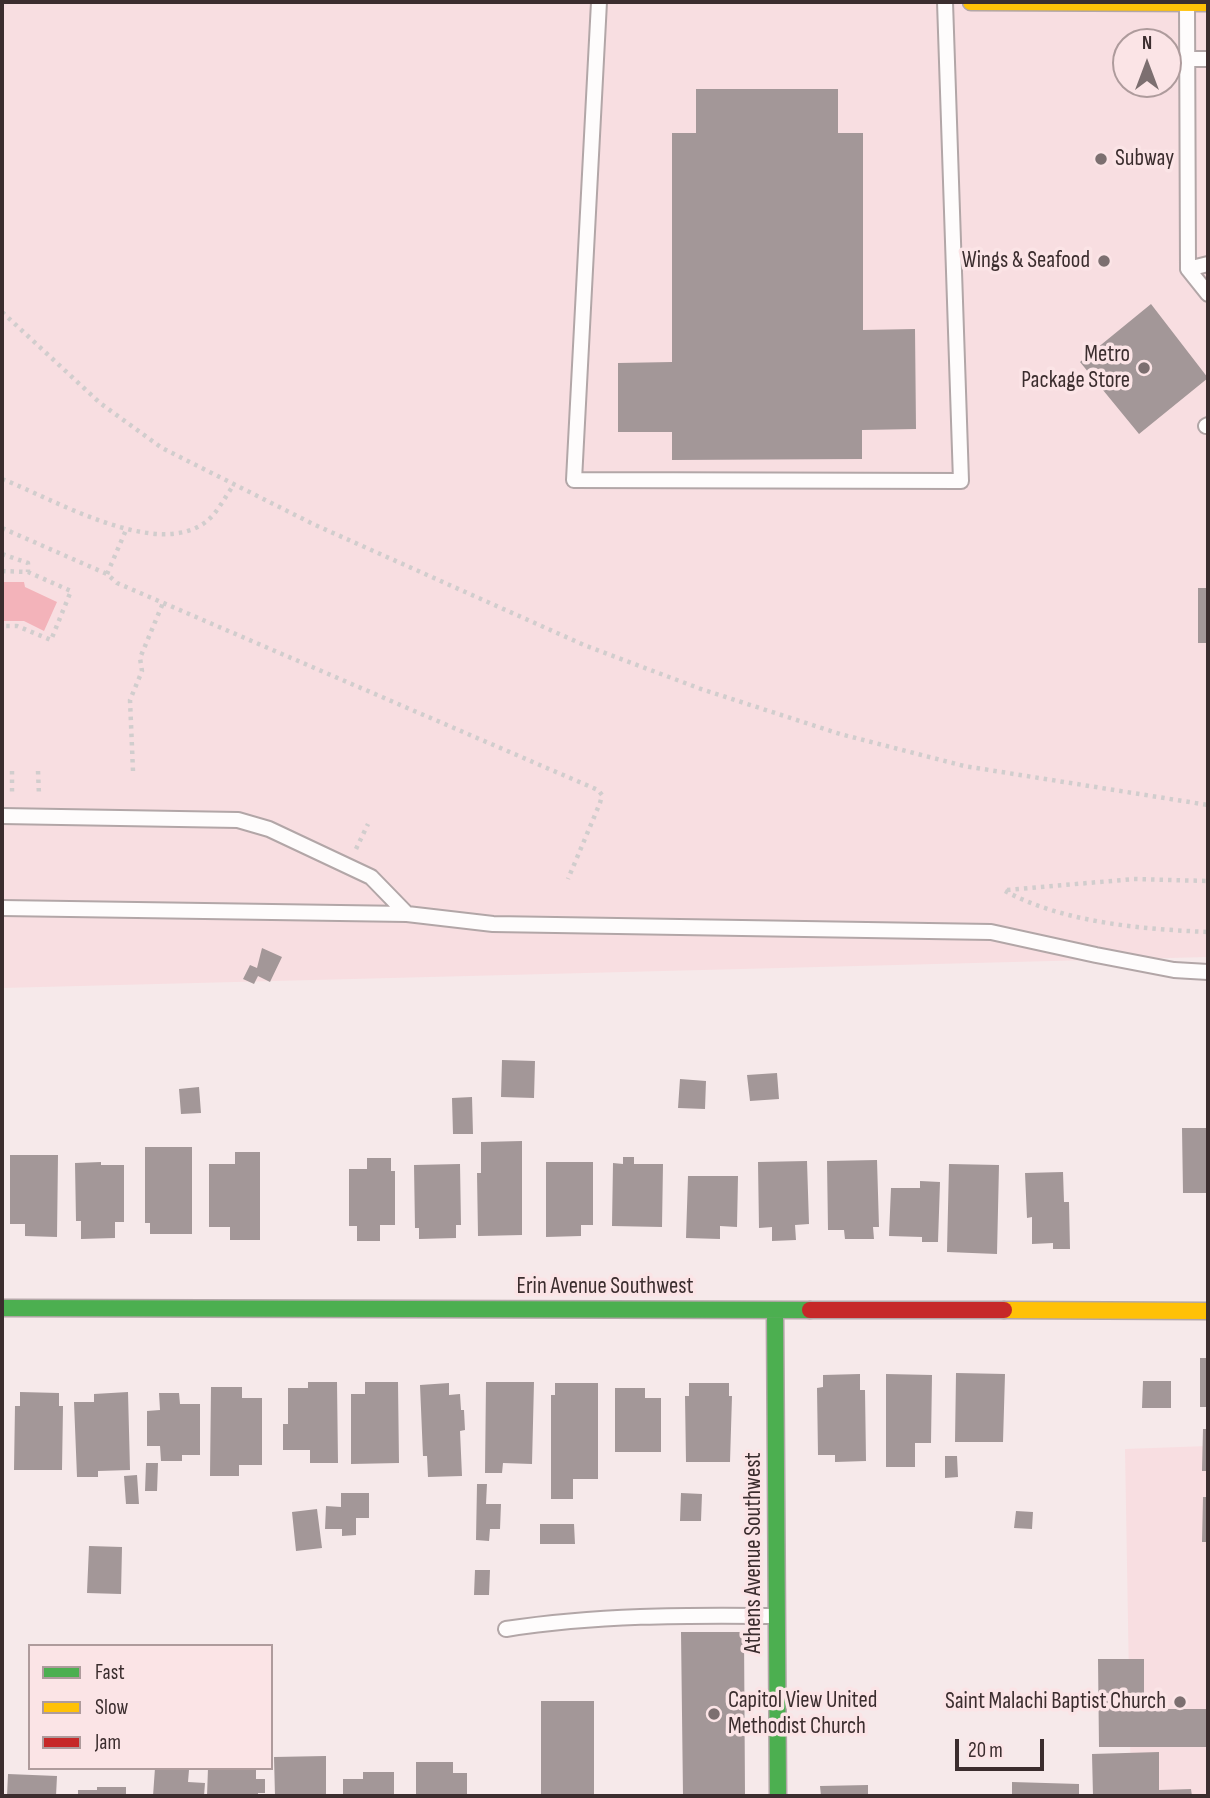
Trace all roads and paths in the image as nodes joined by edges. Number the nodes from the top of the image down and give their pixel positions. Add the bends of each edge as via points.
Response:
1 (598, 2) edge
2 (945, 2) edge
3 (971, 2) edge
4 (1030, 2) edge
5 (1187, 3) edge
6 (1208, 3) edge
7 (1187, 58) junction
8 (1208, 59) edge
9 (1208, 264) edge
10 (1188, 270) junction
11 (1208, 294) edge
12 (2, 312) edge
13 (2, 479) edge
14 (233, 486) junction
15 (2, 528) edge
16 (126, 530) junction
17 (2, 554) edge
18 (2, 571) edge
19 (28, 572) junction
20 (107, 574) junction
21 (163, 603) junction
22 (2, 626) edge
23 (133, 771) dead end
24 (1208, 804) edge
25 (2, 816) edge
26 (368, 824) dead end
27 (356, 851) dead end
28 (568, 879) dead end
29 (1208, 881) edge
30 (2, 908) edge
31 (407, 914) junction
32 (1208, 932) edge
33 (1208, 972) edge
34 (2, 1308) edge
35 (775, 1310) junction
36 (1208, 1311) edge
37 (777, 1616) junction
38 (506, 1629) dead end
39 (778, 1796) edge

1 - 2 lane via 574,480 961,481
3 - 4 street
4 - 5 street
5 - 6 street
5 - 7 lane
7 - 8 lane
7 - 10 lane
9 - 10 lane
10 - 11 lane
12 - 14 path via 100,403 162,448
13 - 16 path
14 - 16 path via 208,520 192,529 172,535
14 - 24 path via 584,645 701,689 840,734 964,766
15 - 20 path
16 - 20 path
17 - 19 path via 28,563
18 - 19 path
19 - 22 path via 72,591 51,640 17,626
20 - 21 path
21 - 23 path via 140,657 142,671 130,700
21 - 28 path via 598,790 600,803
25 - 31 lane via 238,820 269,829 371,877
26 - 27 path
29 - 32 path via 1134,879 1005,891 1058,913
30 - 31 lane
31 - 33 lane via 493,924 991,932 1174,970
34 - 35 street, Erin Avenue Southwest
35 - 36 street, Erin Avenue Southwest
35 - 37 street, Athens Avenue Southwest
37 - 38 lane via 583,1618
37 - 39 street, Athens Avenue Southwest

